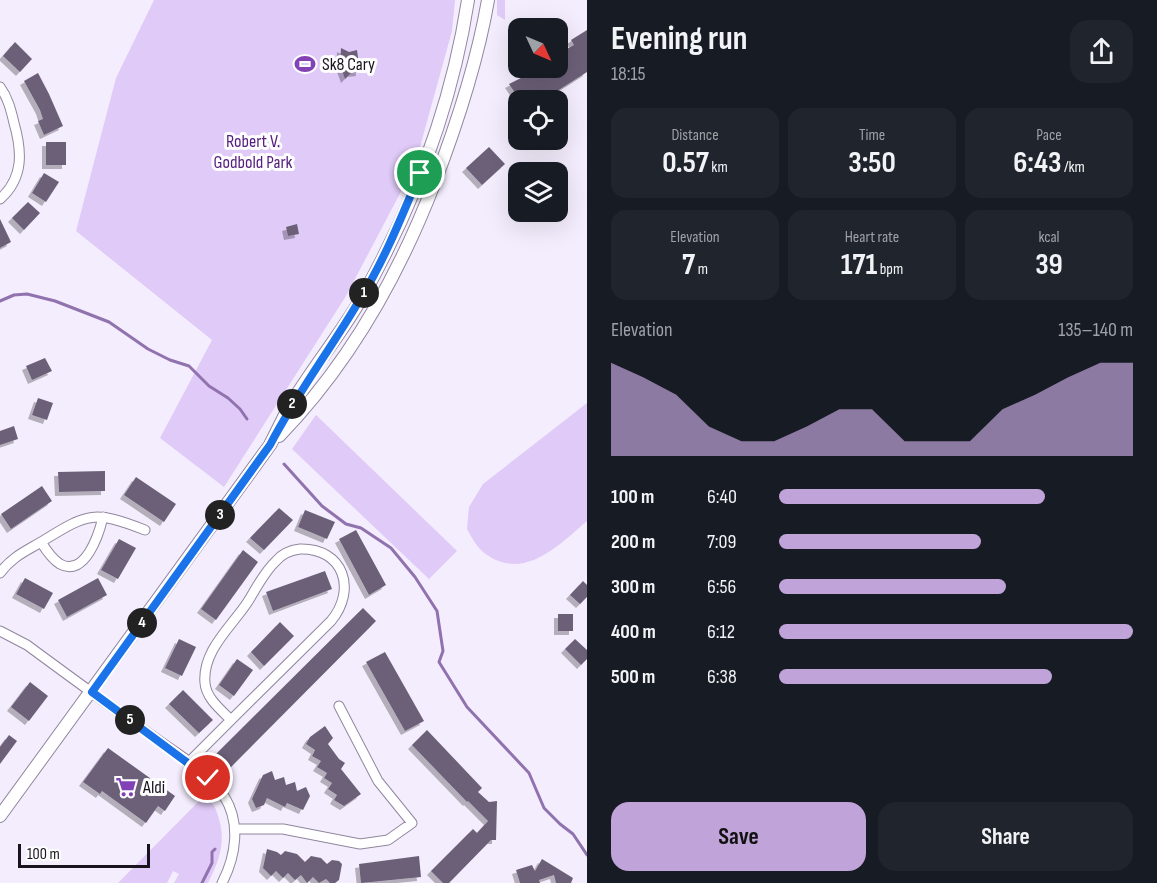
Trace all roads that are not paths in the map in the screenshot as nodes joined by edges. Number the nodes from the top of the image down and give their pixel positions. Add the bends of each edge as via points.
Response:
1 (468, 0) edge
2 (488, 0) edge
3 (464, 23) junction
4 (483, 26) junction
5 (0, 87) edge
6 (0, 199) edge
7 (270, 445) junction
8 (103, 517) junction
9 (145, 530) dead end
10 (40, 542) junction
11 (2, 567) edge
12 (0, 631) edge
13 (92, 692) junction
14 (339, 706) dead end
15 (231, 720) junction
16 (189, 762) junction
17 (0, 816) edge
18 (235, 829) junction
19 (222, 883) edge

1 - 3 main road
2 - 4 main road
3 - 4 main road
3 - 7 main road via 431,146 385,252 359,302 289,407
4 - 7 main road via 451,143 398,266 373,315 344,357 299,416
5 - 6 street via 7,98 20,146 14,183
7 - 13 main road
8 - 9 street
8 - 10 street via 81,519
8 - 10 street via 98,539 77,564 62,565
10 - 11 street
12 - 13 street via 27,645
13 - 16 street
13 - 17 main road
14 - 18 street via 378,781 412,823 388,840 369,844 283,829
15 - 15 street via 342,606 342,573 322,552 300,549 281,556 218,641 207,663 205,686
15 - 16 street
16 - 18 street via 224,795
18 - 19 street via 234,850

